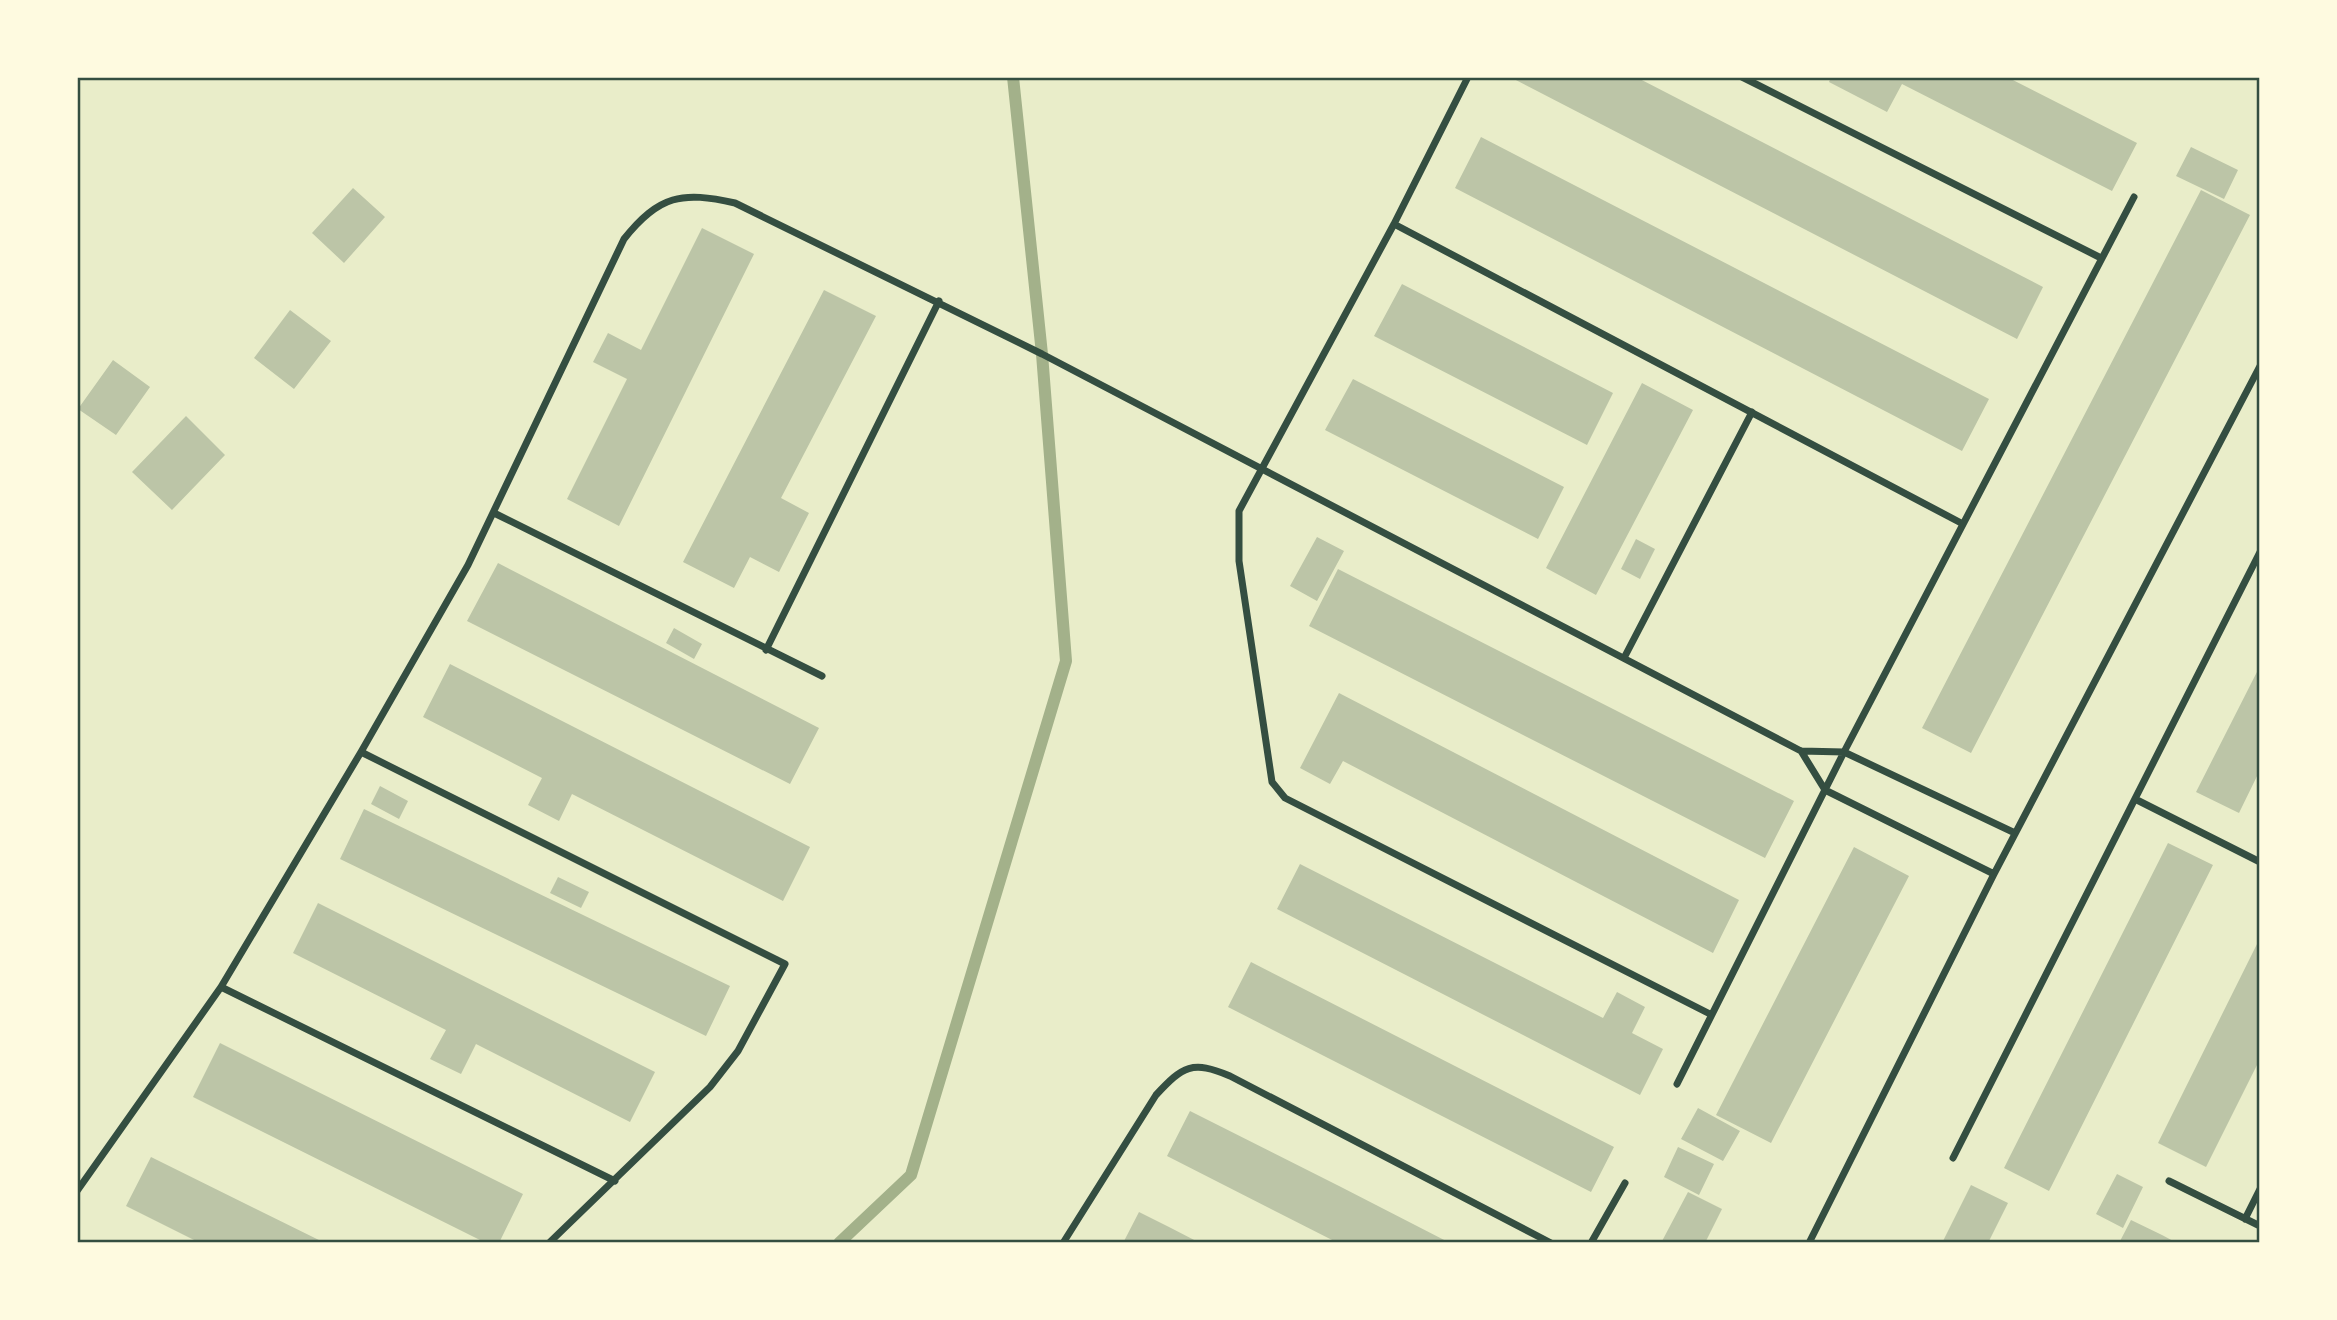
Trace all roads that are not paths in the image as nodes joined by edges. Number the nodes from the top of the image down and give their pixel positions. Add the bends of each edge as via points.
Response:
1 (1468, 77) edge
2 (1742, 77) edge
3 (2134, 197) dead end
4 (1394, 224) junction
5 (2101, 257) junction
6 (939, 301) junction
7 (2260, 366) edge
8 (1752, 412) junction
9 (1262, 467) junction
10 (494, 513) junction
11 (1963, 524) junction
12 (2260, 552) edge
13 (766, 650) junction
14 (1624, 658) junction
15 (822, 676) dead end
16 (361, 751) junction
17 (1801, 751) junction
18 (1844, 752) junction
19 (1825, 790) junction
20 (2135, 799) junction
21 (2015, 833) junction
22 (2260, 862) edge
23 (1994, 874) junction
24 (221, 987) junction
25 (1710, 1014) junction
26 (1677, 1084) dead end
27 (1953, 1158) dead end
28 (615, 1181) junction
29 (2169, 1181) dead end
30 (1625, 1183) dead end
31 (2260, 1189) edge
32 (77, 1191) edge
33 (2245, 1219) junction
34 (2260, 1226) edge
35 (549, 1243) edge
36 (1063, 1243) edge
37 (1551, 1243) edge
38 (1591, 1243) edge
39 (1809, 1243) edge

1 - 4 street
2 - 5 street
3 - 5 street
4 - 8 street
4 - 9 street
5 - 11 street
6 - 9 street
6 - 10 street via 735,202 701,195 671,199 643,215 624,239
6 - 13 street
7 - 21 street
8 - 11 street
8 - 14 street
9 - 14 street
9 - 25 street via 1239,511 1239,562 1272,782 1278,790 1285,798
10 - 13 street
10 - 16 street
11 - 18 street
12 - 20 street
13 - 15 street
14 - 17 street
16 - 24 street
16 - 28 street via 785,964 738,1051 710,1087
17 - 18 street
17 - 19 street
18 - 19 street
18 - 21 street
19 - 23 street
19 - 25 street
20 - 22 street
20 - 27 street
21 - 23 street
23 - 39 street
24 - 28 street
24 - 32 street
25 - 26 street
28 - 35 street
29 - 33 street
30 - 38 street
31 - 33 street
33 - 34 street
36 - 37 street via 1156,1095 1190,1066 1210,1067 1230,1076

